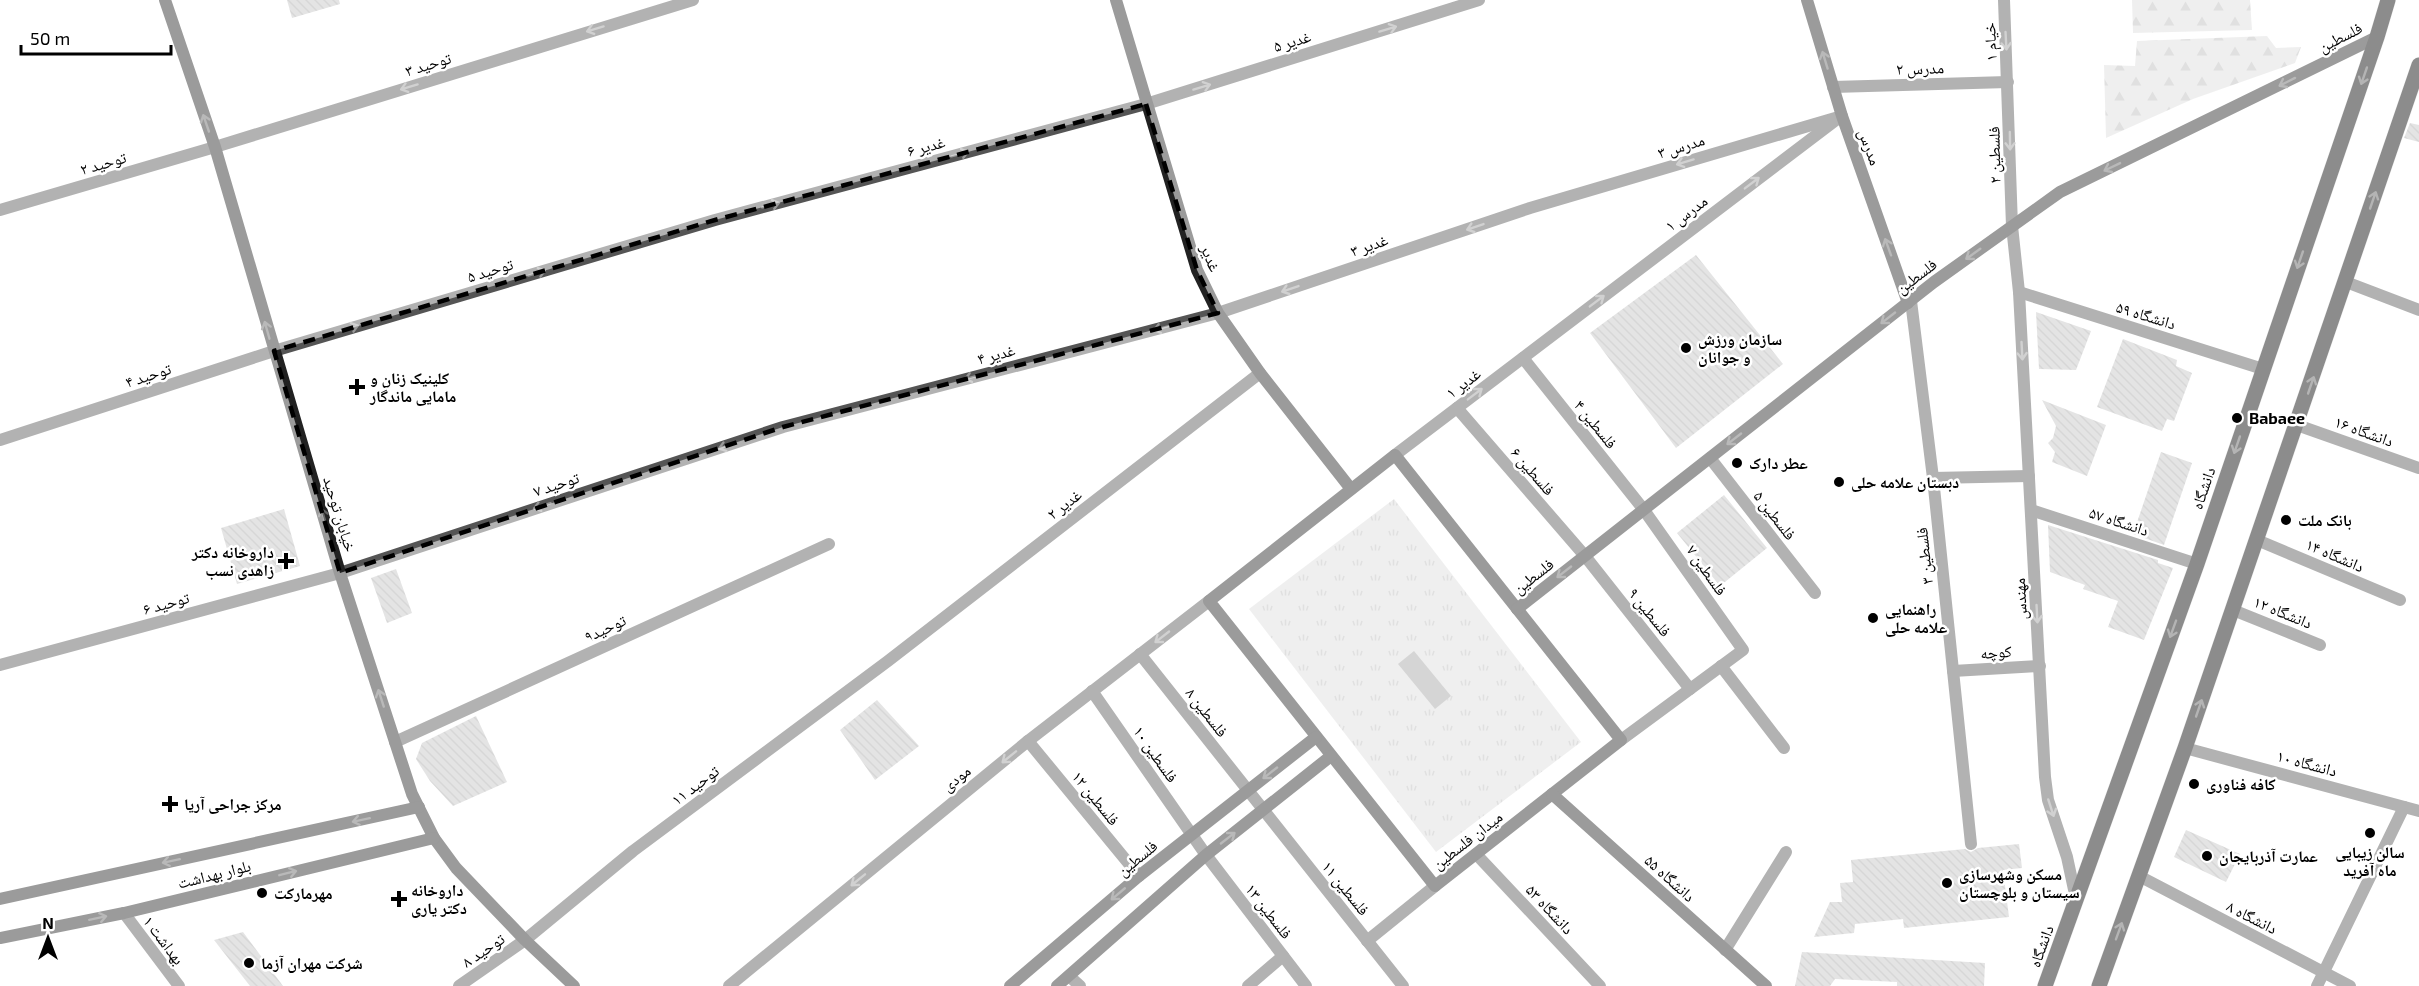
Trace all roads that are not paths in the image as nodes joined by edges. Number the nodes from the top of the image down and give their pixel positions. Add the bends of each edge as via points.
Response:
1 (165, 0) edge
2 (693, 0) edge
3 (1116, 0) edge
4 (1479, 0) edge
5 (1807, 0) edge
6 (2004, 0) edge
7 (2388, 0) edge
8 (2377, 37) junction
9 (2419, 65) edge
10 (2008, 82) junction
11 (1833, 87) junction
12 (1146, 104) junction
13 (1842, 116) junction
14 (215, 147) junction
15 (1530, 208) joint
16 (0, 210) edge
17 (715, 220) joint
18 (2012, 226) junction
19 (2346, 282) junction
20 (2019, 292) junction
21 (1909, 302) junction
22 (2419, 310) edge
23 (1218, 313) junction
24 (1550, 337) joint
25 (274, 351) junction
26 (1522, 358) junction
27 (2263, 369) junction
28 (1260, 373) junction
29 (1457, 408) junction
30 (2297, 425) junction
31 (783, 428) joint
32 (0, 440) edge
33 (1395, 455) junction
34 (1710, 458) junction
35 (2419, 468) edge
36 (2029, 476) junction
37 (1933, 478) junction
38 (1351, 489) junction
39 (1644, 510) junction
40 (2031, 510) junction
41 (2257, 540) junction
42 (829, 544) dead end
43 (1585, 556) junction
44 (2197, 564) junction
45 (340, 573) junction
46 (1815, 593) dead end
47 (2400, 600) dead end
48 (1209, 602) junction
49 (1517, 609) junction
50 (2233, 610) junction
51 (2320, 645) dead end
52 (1140, 654) junction
53 (888, 661) joint
54 (0, 665) edge
55 (1721, 666) junction
56 (2040, 666) junction
57 (1953, 671) junction
58 (1690, 689) junction
59 (1092, 691) junction
60 (1316, 737) junction
61 (1621, 740) junction
62 (1028, 741) junction
63 (395, 742) junction
64 (1784, 748) dead end
65 (2186, 748) junction
66 (1331, 756) junction
67 (1247, 791) junction
68 (1552, 794) junction
69 (418, 807) junction
70 (2404, 807) junction
71 (1263, 811) junction
72 (2419, 811) edge
73 (1192, 835) junction
74 (434, 838) junction
75 (1971, 844) dead end
76 (1786, 852) dead end
77 (1476, 854) junction
78 (1206, 855) junction
79 (1139, 876) junction
80 (2139, 876) junction
81 (1435, 886) junction
82 (0, 899) edge
83 (2076, 901) junction
84 (124, 913) junction
85 (0, 938) edge
86 (525, 940) junction
87 (1367, 941) junction
88 (1725, 950) junction
89 (1283, 956) junction
90 (2324, 972) junction
91 (1069, 976) junction
92 (178, 986) edge
93 (459, 986) edge
94 (574, 986) edge
95 (729, 986) edge
96 (1010, 986) edge
97 (1057, 986) edge
98 (1080, 986) edge
99 (1248, 986) edge
100 (1306, 986) edge
101 (1403, 986) edge
102 (1600, 986) edge
103 (1766, 986) edge
104 (2045, 986) edge
105 (2099, 986) edge
106 (2317, 986) edge
107 (2350, 986) edge

14 -> 1 street, خیابان توحید
2 -> 14 street, توحید ۳
3 - 12 street, غدیر
12 -> 4 street, غدیر ۵
11 -> 5 street, مدرس
6 -> 10 street, خیام ۱
7 - 8 main road, دانشگاه
8 -> 18 street, فلسطین via 2060,192
8 -> 27 main road, دانشگاه
19 -> 9 main road
10 - 11 street, مدرس ۲
10 -> 18 street, فلسطین ۲
11 - 13 street, مدرس
17 -> 12 street, غدیر ۶
12 - 23 street, غدیر via 1197,270
13 -> 15 street, مدرس ۳
21 -> 13 street, مدرس
24 -> 13 street, مدرس ۱
14 - 16 street, توحید ۲
25 -> 14 street, خیابان توحید
15 -> 23 street, غدیر ۳
25 -> 17 street, توحید ۵
18 - 20 street, فلسطین ۲
18 -> 21 street, فلسطین
19 - 22 street
30 -> 19 main road
20 - 27 street, دانشگاه ۵۹
20 -> 36 street, مهندس
21 -> 34 street, فلسطین
21 - 37 street, فلسطین ۳
23 - 28 street, غدیر
23 -> 31 street, غدیر ۴
24 - 26 street, غدیر ۱
25 - 32 street, توحید ۴
45 -> 25 street, خیابان توحید
29 -> 26 street, غدیر ۱
26 - 39 street, فلسطین ۴
27 -> 44 main road, دانشگاه
28 - 38 street, غدیر
28 - 53 street, غدیر ۲
29 - 33 street, غدیر ۱
29 - 43 street, فلسطین ۶
30 - 35 street, دانشگاه ۱۶
30 - 41 main road
31 -> 45 street, توحید ۷
33 - 38 street
33 - 49 street
34 - 39 street, فلسطین
34 - 46 street, فلسطین ۵
36 - 37 street
36 - 40 street, مهندس
37 - 57 street, فلسطین ۳
38 - 48 street
39 - 43 street, فلسطین
39 - 55 street, فلسطین ۷ via 1743,650
40 - 44 street, دانشگاه ۵۷
40 -> 56 street, مهندس
41 - 47 street, دانشگاه ۱۴
41 - 50 main road
42 - 63 street, توحید۹
43 -> 49 street, فلسطین
43 - 58 street, فلسطین ۹
44 -> 83 main road, دانشگاه
45 - 54 street, توحید ۶
63 -> 45 street, خیابان توحید
48 -> 52 street, مودی
48 - 60 street, میدان فلسطین
49 - 61 street
50 - 51 street, دانشگاه ۱۲
65 -> 50 main road
52 - 59 street, مودی
52 - 67 street, فلسطین ۸
53 - 86 street, توحید ۱۱ via 633,851
55 - 58 street
55 - 64 street
56 - 57 street, کوچه
56 -> 83 street, مهندس via 2047,789
57 - 75 street, فلسطین ۳
58 - 61 street
59 - 62 street, مودی
59 - 73 street, فلسطین ۱۰
60 - 66 street, میدان فلسطین
60 -> 67 street, فلسطین
61 - 68 street, میدان فلسطین
62 - 79 street, فلسطین ۱۲
62 -> 95 street, مودی
63 - 69 street, خیابان توحید
65 - 70 street, دانشگاه ۱۰
65 - 80 main road
66 - 71 street
66 - 81 street, میدان فلسطین
67 - 71 street, فلسطین ۸
67 - 73 street, فلسطین
68 - 77 street, میدان فلسطین
68 - 88 street, دانشگاه ۵۵
69 - 74 street, خیابان توحید
69 -> 82 street, بلوار بهداشت
70 - 72 street, دانشگاه ۱۰
70 - 90 street
78 -> 71 street
71 - 87 street, فلسطین ۱۱
73 - 78 street, فلسطین ۱۰
73 - 79 street, فلسطین
84 -> 74 street, بلوار بهداشت
74 - 86 street, خیابان توحید via 456,868
76 - 88 street
77 - 81 street, میدان فلسطین
77 - 102 street, دانشگاه ۵۳
78 - 89 street, فلسطین ۱۳
78 - 91 street
79 -> 96 street, فلسطین
80 - 90 street, دانشگاه ۸
105 -> 80 main road
81 - 87 street
83 - 104 main road, دانشگاه
85 -> 84 street, بلوار بهداشت
84 - 92 street, بهداشت ۱
86 - 93 street, توحید ۸
86 - 94 street, خیابان توحید
87 - 101 street, فلسطین ۱۱
88 - 103 street, دانشگاه ۵۵
89 - 99 street
89 - 100 street, فلسطین ۱۳
90 - 106 street
90 - 107 street, دانشگاه ۸
91 - 97 street
91 - 98 street

